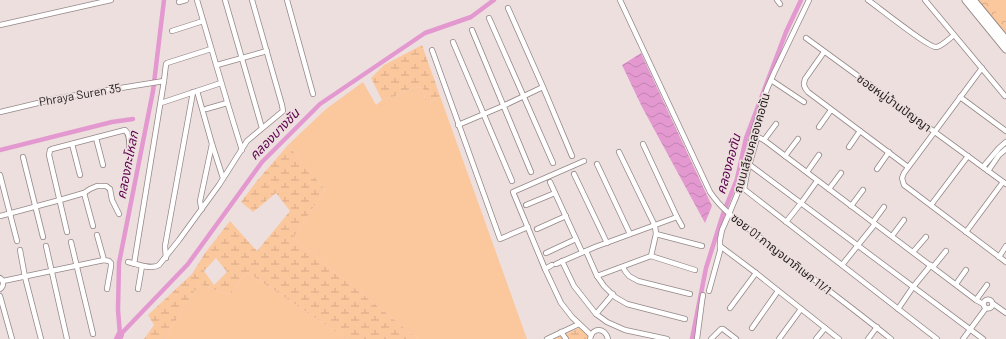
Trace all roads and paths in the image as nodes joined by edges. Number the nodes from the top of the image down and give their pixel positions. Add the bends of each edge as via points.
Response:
1 (111, 0) edge
2 (186, 0) edge
3 (197, 0) edge
4 (225, 0) edge
5 (252, 0) edge
6 (287, 0) edge
7 (620, 0) edge
8 (809, 0) edge
9 (868, 0) edge
10 (925, 0) edge
11 (966, 0) edge
12 (973, 0) edge
13 (179, 2) dead end
14 (508, 8) dead end
15 (489, 18) dead end
16 (203, 21) junction
17 (0, 25) edge
18 (472, 30) dead end
19 (172, 31) dead end
20 (954, 35) junction
21 (806, 38) dead end
22 (1006, 40) edge
23 (453, 42) dead end
24 (211, 49) junction
25 (1006, 49) edge
26 (267, 50) junction
27 (432, 50) dead end
28 (824, 52) junction
29 (242, 58) junction
30 (217, 65) junction
31 (982, 68) junction
32 (771, 80) junction
33 (162, 81) junction
34 (222, 83) junction
35 (543, 87) junction
36 (195, 92) junction
37 (313, 94) dead end
38 (523, 96) junction
39 (1005, 96) dead end
40 (960, 97) junction
41 (804, 102) dead end
42 (161, 103) junction
43 (227, 103) junction
44 (503, 106) junction
45 (206, 109) dead end
46 (831, 110) junction
47 (0, 112) edge
48 (484, 114) junction
49 (776, 124) dead end
50 (458, 125) junction
51 (819, 127) dead end
52 (262, 128) junction
53 (860, 131) junction
54 (1006, 131) edge
55 (934, 132) junction
56 (96, 138) junction
57 (798, 139) dead end
58 (764, 140) junction
59 (1006, 142) edge
60 (72, 144) junction
61 (212, 144) junction
62 (643, 144) dead end
63 (849, 147) dead end
64 (1006, 149) edge
65 (242, 150) junction
66 (619, 152) dead end
67 (889, 152) junction
68 (129, 154) dead end
69 (572, 156) dead end
70 (785, 156) junction
71 (819, 156) dead end
72 (968, 156) junction
73 (22, 157) dead end
74 (584, 161) dead end
75 (553, 162) dead end
76 (597, 164) dead end
77 (103, 165) dead end
78 (750, 165) junction
79 (908, 167) junction
80 (983, 167) junction
81 (877, 169) dead end
82 (988, 171) junction
83 (531, 172) dead end
84 (806, 172) junction
85 (841, 173) dead end
86 (574, 174) dead end
87 (0, 175) edge
88 (80, 175) dead end
89 (223, 178) junction
90 (512, 181) dead end
91 (817, 181) junction
92 (550, 182) dead end
93 (1004, 183) edge
94 (829, 189) junction
95 (863, 190) dead end
96 (84, 192) junction
97 (555, 193) junction
98 (60, 200) junction
99 (801, 203) junction
100 (526, 205) dead end
101 (931, 205) junction
102 (851, 206) junction
103 (35, 207) junction
104 (884, 207) dead end
105 (202, 209) junction
106 (10, 213) junction
107 (728, 213) junction
108 (119, 214) dead end
109 (0, 216) edge
110 (566, 216) junction
111 (677, 217) junction
112 (904, 220) dead end
113 (786, 222) junction
114 (874, 223) junction
115 (93, 226) dead end
116 (655, 226) junction
117 (682, 226) dead end
118 (528, 227) junction
119 (537, 229) dead end
120 (67, 232) dead end
121 (966, 232) junction
122 (630, 234) junction
123 (656, 234) junction
124 (97, 235) dead end
125 (892, 236) junction
126 (43, 237) dead end
127 (926, 237) dead end
128 (576, 239) junction
129 (17, 241) dead end
130 (71, 242) dead end
131 (607, 243) junction
132 (46, 246) dead end
133 (702, 246) dead end
134 (720, 246) junction
135 (858, 246) junction
136 (1006, 246) edge
137 (20, 250) dead end
138 (946, 251) dead end
139 (584, 252) junction
140 (913, 252) junction
141 (546, 253) dead end
142 (651, 256) junction
143 (999, 256) junction
144 (166, 258) junction
145 (104, 260) junction
146 (562, 261) junction
147 (128, 262) dead end
148 (1006, 262) edge
149 (134, 264) junction
150 (77, 266) junction
151 (142, 266) junction
152 (842, 266) junction
153 (932, 266) junction
154 (623, 267) junction
155 (545, 268) junction
156 (695, 270) dead end
157 (966, 270) dead end
158 (51, 271) junction
159 (756, 273) junction
160 (25, 276) junction
161 (597, 276) junction
162 (1, 279) edge
163 (956, 284) junction
164 (987, 285) dead end
165 (913, 287) junction
166 (0, 289) edge
167 (108, 289) dead end
168 (138, 289) dead end
169 (709, 291) dead end
170 (778, 291) junction
171 (613, 294) junction
172 (690, 294) dead end
173 (703, 295) dead end
174 (0, 296) edge
175 (976, 300) junction
176 (992, 303) junction
177 (985, 306) junction
178 (730, 308) dead end
179 (802, 309) junction
180 (898, 309) junction
181 (1006, 313) edge
182 (596, 314) junction
183 (685, 319) dead end
184 (579, 324) junction
185 (877, 327) junction
186 (752, 328) dead end
187 (825, 328) junction
188 (970, 329) junction
189 (561, 332) junction
190 (93, 334) dead end
191 (590, 337) edge
192 (12, 339) edge
193 (41, 339) edge
194 (67, 339) edge
195 (547, 339) edge
196 (566, 339) edge
197 (608, 339) edge
198 (667, 339) edge
199 (697, 339) edge
200 (712, 339) edge
201 (736, 339) edge
202 (779, 339) edge
203 (816, 339) edge
204 (839, 339) edge
205 (868, 339) edge
206 (891, 339) edge
207 (937, 339) edge
208 (963, 339) edge
209 (983, 339) edge

1 - 17 street
2 - 13 street
3 - 16 street
4 - 29 street
5 - 26 street
6 - 37 street
7 - 107 street, ซอย 01 กาญจนาภิเษก 11/1 via 710,192
8 - 32 street, ถนนเลียบคลองคอตัน
9 - 20 street via 933,47 939,46
10 - 20 street
11 - 25 main road
12 - 22 main road
14 - 35 street
15 - 38 street
16 - 19 street
16 - 24 street
18 - 44 street
20 - 31 street
21 - 28 street, ซอยหมู่บ้านปัญญา
23 - 48 street
24 - 30 street
24 - 33 street via 167,62
26 - 29 street
26 - 52 street via 283,109
27 - 50 street
28 - 46 street via 805,79 804,88
28 - 55 street, ซอยหมู่บ้านปัญญา
29 - 30 street
29 - 52 street
30 - 34 street
31 - 39 street
31 - 40 street
32 - 41 street
32 - 107 street, ถนนเลียบคลองคอตัน via 754,129 741,185
33 - 42 street
33 - 47 street, Phraya Suren 35 via 59,98
34 - 36 street
34 - 43 street
35 - 38 street
35 - 69 street
36 - 42 street
36 - 61 street
36 - 144 street via 165,246
38 - 44 street
38 - 75 street
40 - 54 street
40 - 55 street
42 - 149 street
43 - 45 street
43 - 65 street
44 - 48 street
44 - 83 street
46 - 51 street
46 - 53 street
48 - 50 street
48 - 90 street
49 - 58 street
50 - 118 street via 500,239
52 - 65 street via 247,141
53 - 63 street
53 - 67 street
55 - 72 street, ซอยหมู่บ้านปัญญา
55 - 79 street
56 - 60 street
56 - 68 street via 124,130 128,135
56 - 77 street
57 - 70 street
58 - 70 street
58 - 78 street via 756,138
59 - 80 street
60 - 88 street
60 - 98 street via 52,149 49,153
61 - 89 street
61 - 105 street via 200,201
62 - 111 street
64 - 82 street
65 - 89 street
66 - 116 street
67 - 79 street
67 - 81 street
70 - 84 street
71 - 84 street
72 - 80 street, ซอยหมู่บ้านปัญญา
72 - 101 street
73 - 103 street
74 - 118 street via 513,192
76 - 122 street
78 - 99 street
78 - 113 street via 744,189
79 - 101 street via 902,178 904,185
80 - 82 street, ซอยหมู่บ้านปัญญา
82 - 93 street, ซอยหมู่บ้านปัญญา
84 - 91 street
85 - 94 street
86 - 131 street
87 - 106 street
89 - 105 street
91 - 94 street
91 - 99 street
92 - 97 street
93 - 121 street
94 - 102 street
95 - 102 street
96 - 98 street
96 - 108 street via 97,186 108,186
96 - 115 street
97 - 100 street
97 - 110 street
98 - 103 street
98 - 120 street
99 - 113 street
99 - 135 street
101 - 121 street
102 - 114 street
103 - 106 street
103 - 126 street
104 - 114 street
105 - 144 street
106 - 109 street
106 - 129 street
107 - 134 street, ถนนเลียบคลองคอตัน
107 - 185 street, ซอย 01 กาญจนาภิเษก 11/1
110 - 119 street
110 - 128 street
111 - 116 street
111 - 117 street
112 - 125 street
113 - 152 street
114 - 125 street
114 - 135 street
116 - 122 street
116 - 123 street
118 - 155 street
121 - 143 street
122 - 131 street
123 - 133 street
123 - 142 street
124 - 145 street
125 - 140 street
127 - 140 street
128 - 139 street
128 - 141 street
130 - 150 street
131 - 139 street
132 - 158 street
134 - 159 street
134 - 169 street, ถนนเลียบคลองคอตัน
135 - 152 street
135 - 165 street
136 - 143 street
137 - 160 street
138 - 153 street
139 - 146 street
139 - 161 street
140 - 153 street
142 - 154 street
142 - 156 street
143 - 148 street
144 - 151 street via 157,267
145 - 150 street
145 - 167 street via 111,263
146 - 155 street
146 - 182 street via 574,286
147 - 149 street
149 - 151 street
150 - 158 street
150 - 190 street
151 - 168 street
152 - 180 street
153 - 163 street
153 - 165 street
154 - 161 street
154 - 172 street via 629,276 638,281
155 - 184 street via 561,302
157 - 163 street
158 - 160 street
158 - 194 street
159 - 170 street
159 - 178 street
160 - 162 street
160 - 193 street
161 - 171 street
162 - 166 street via 3,285
163 - 175 street
164 - 175 street
165 - 180 street
165 - 188 street
170 - 179 street
170 - 186 street
171 - 182 street
171 - 183 street via 627,304
173 - 199 street
174 - 192 street
175 - 177 street
176 - 177 street via 990,308
176 - 177 street via 988,299 985,300
176 - 181 street
177 - 188 street
179 - 187 street
179 - 202 street
180 - 207 street
182 - 198 street via 606,322 626,330
184 - 189 street
184 - 191 street
185 - 205 street
185 - 206 street, ซอย 01 กาญจนาภิเษก 11/1
187 - 203 street
187 - 204 street
188 - 208 street
188 - 209 street
189 - 195 street
189 - 196 street
191 - 197 street via 593,332 601,330
200 - 201 street via 721,329

